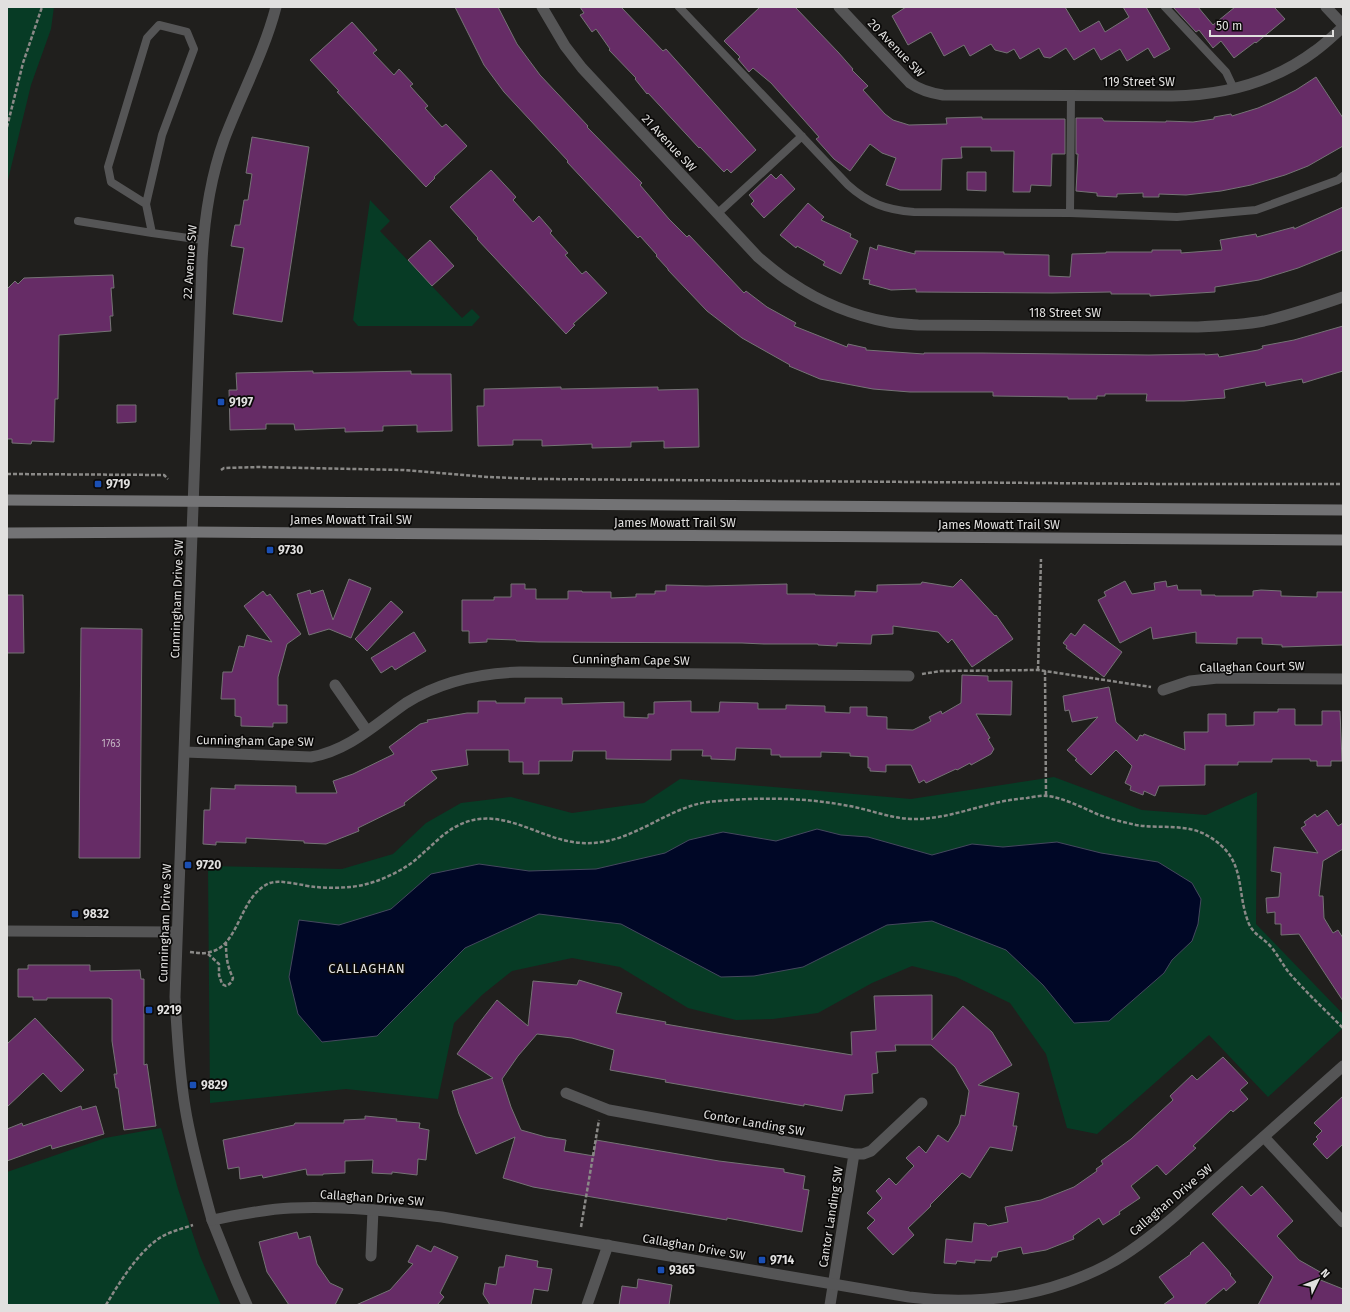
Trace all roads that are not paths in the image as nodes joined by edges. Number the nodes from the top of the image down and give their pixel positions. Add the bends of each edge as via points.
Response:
1 (276, 7) edge
2 (542, 7) edge
3 (679, 7) edge
4 (839, 7) edge
5 (1164, 7) edge
6 (1326, 7) edge
7 (1343, 26) edge
8 (918, 88) joint
9 (1234, 89) junction
10 (1071, 95) junction
11 (802, 136) junction
12 (1343, 176) edge
13 (146, 204) junction
14 (1070, 213) junction
15 (717, 214) junction
16 (78, 221) dead end
17 (152, 233) junction
18 (203, 240) junction
19 (791, 283) joint
20 (1343, 297) edge
21 (7, 500) edge
22 (193, 500) junction
23 (1343, 510) edge
24 (192, 532) junction
25 (7, 533) edge
26 (1343, 540) edge
27 (909, 676) road end
28 (1343, 679) edge
29 (336, 685) dead end
30 (1163, 690) road end
31 (367, 731) junction
32 (185, 752) junction
33 (7, 931) edge
34 (177, 932) junction
35 (1343, 1066) edge
36 (566, 1093) dead end
37 (922, 1103) dead end
38 (1264, 1136) junction
39 (854, 1154) junction
40 (373, 1210) junction
41 (212, 1220) junction
42 (1343, 1222) edge
43 (608, 1246) junction
44 (371, 1256) dead end
45 (833, 1285) junction
46 (247, 1305) edge
47 (587, 1305) edge
48 (830, 1305) edge

1 - 18 street, 22 Avenue SW via 220,153 209,194
2 - 15 street, 21 Avenue SW via 565,46 582,68
3 - 11 lane
4 - 8 street, 20 Avenue SW via 902,76
5 - 9 lane via 1226,72
6 - 7 street
7 - 9 street, 119 Street SW via 1315,52 1296,63 1274,75
8 - 10 street, 119 Street SW via 943,95
9 - 10 street, 119 Street SW via 1198,95
10 - 14 lane
11 - 14 lane via 858,194 895,211
11 - 15 lane
12 - 14 lane via 1256,210 1177,217
13 - 13 lane via 162,135 194,49 187,32 159,25 147,38 108,167 111,182
13 - 17 lane
15 - 19 street, 21 Avenue SW via 758,257
16 - 17 lane
17 - 18 lane
18 - 22 street, 22 Avenue SW
19 - 20 street, 118 Street SW via 830,303 868,318 918,325 1231,325 1263,321
21 - 22 main road, James Mowatt Trail SW
22 - 23 main road, James Mowatt Trail SW
22 - 24 street, 22 Avenue SW
24 - 25 main road, James Mowatt Trail SW
24 - 26 main road, James Mowatt Trail SW
24 - 32 street, Cunningham Drive SW
27 - 31 street, Cunningham Cape SW via 499,673 462,679 429,691
28 - 30 street, Callaghan Court SW via 1218,678 1190,681
29 - 31 street
31 - 32 street, Cunningham Cape SW via 336,750 311,757
32 - 34 street, Cunningham Drive SW
33 - 34 street
34 - 41 street, Cunningham Drive SW via 175,997 181,1075 192,1141
35 - 38 street, Callaghan Drive SW
36 - 39 street, Contor Landing SW via 601,1108
37 - 39 street, Contor Landing SW via 871,1150 863,1154
38 - 42 street
38 - 45 street, Callaghan Drive SW via 1152,1235 1109,1264 1059,1286 1021,1295 961,1301 932,1300
39 - 45 street, Cantor Landing SW
40 - 41 street, Callaghan Drive SW via 325,1207 274,1209
40 - 43 street, Callaghan Drive SW via 442,1217
40 - 44 street
41 - 46 street, Cunningham Drive SW
43 - 45 street, Callaghan Drive SW
43 - 47 street
45 - 48 street, Cantor Landing SW

